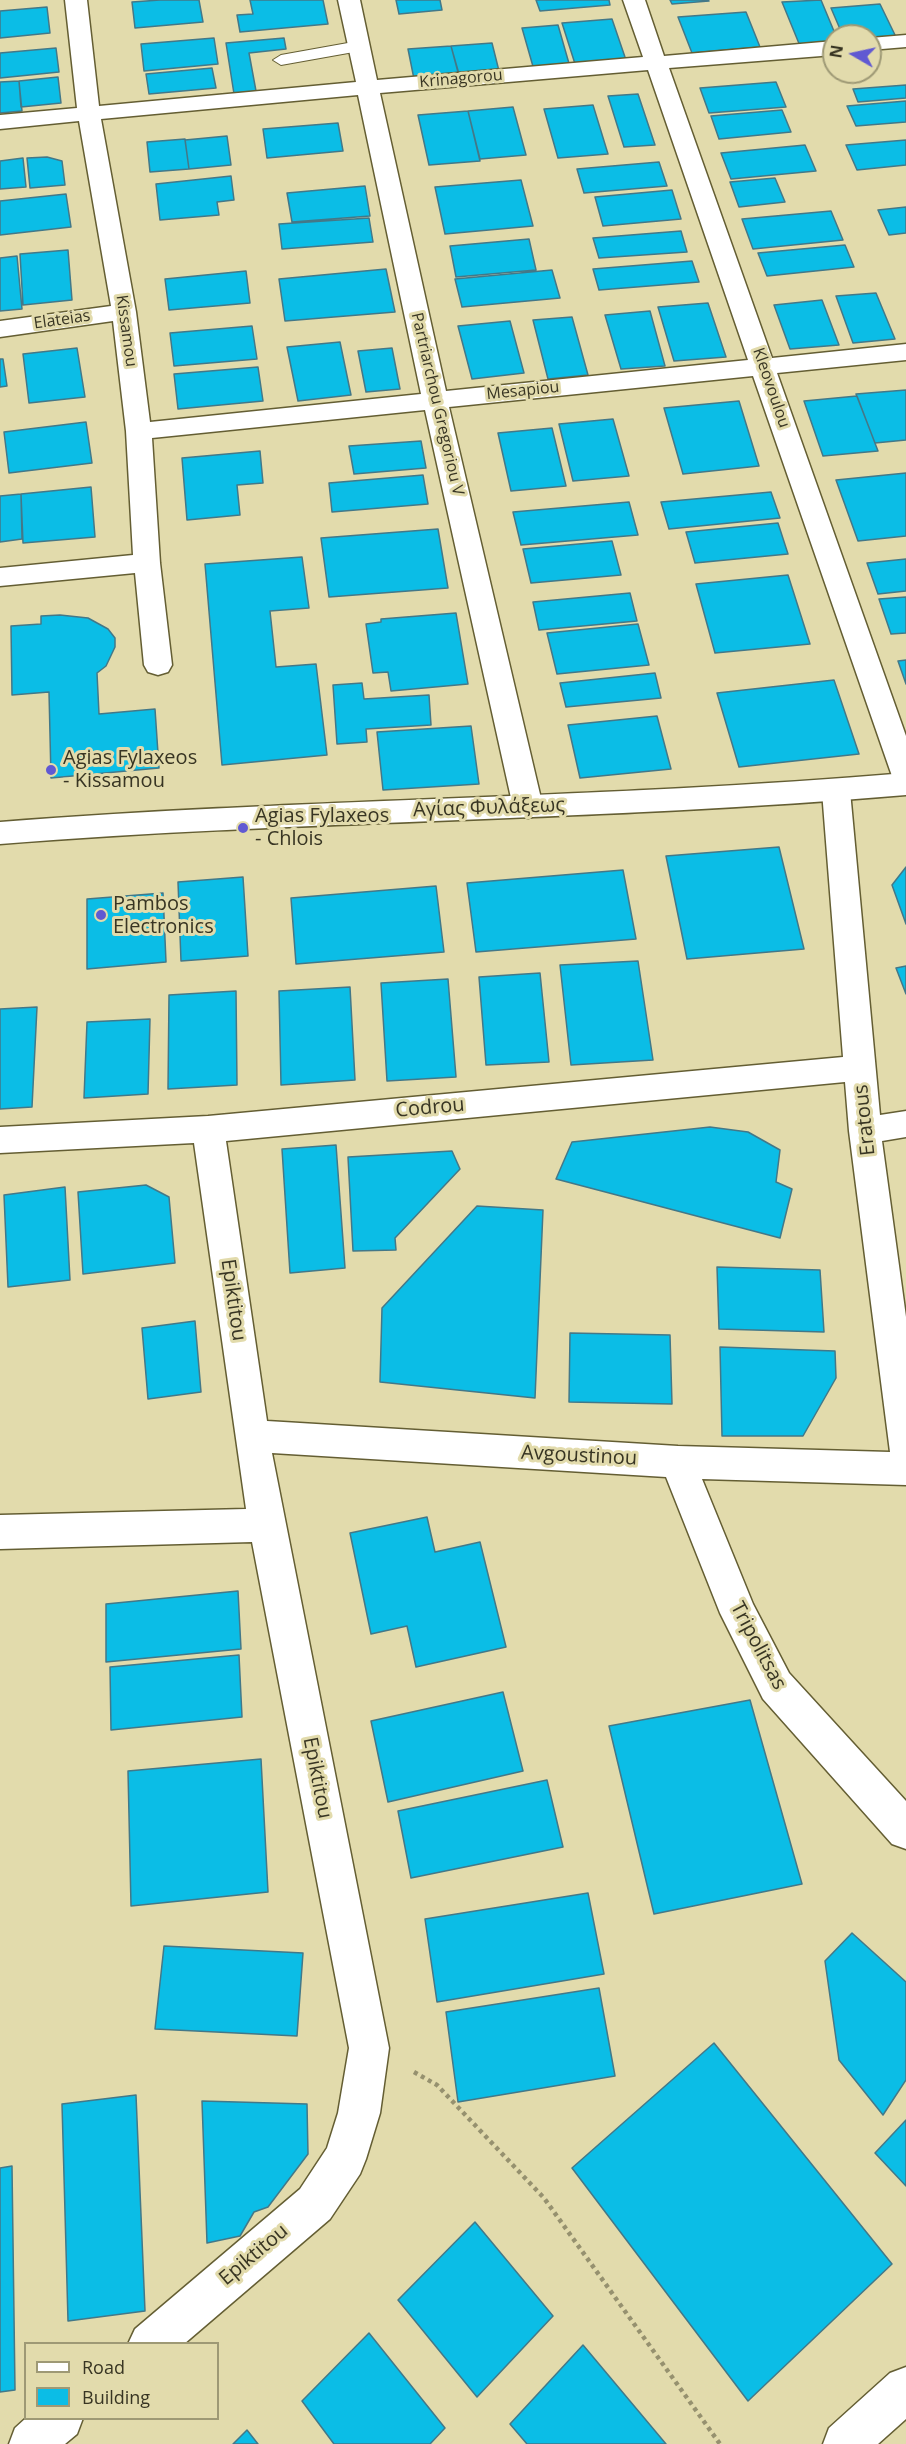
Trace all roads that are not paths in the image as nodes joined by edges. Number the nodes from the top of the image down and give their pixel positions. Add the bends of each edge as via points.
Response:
1 (76, 0) edge
2 (349, 0) edge
3 (634, 0) edge
4 (906, 41) edge
5 (882, 43) edge
6 (359, 46) junction
7 (822, 49) edge
8 (281, 60) dead end
9 (654, 64) junction
10 (368, 87) junction
11 (89, 112) junction
12 (0, 122) edge
13 (124, 312) junction
14 (0, 329) edge
15 (906, 352) edge
16 (764, 367) junction
17 (435, 400) junction
18 (140, 431) junction
19 (147, 563) junction
20 (0, 577) edge
21 (158, 665) dead end
22 (906, 776) edge
23 (906, 784) edge
24 (836, 791) junction
25 (528, 807) junction
26 (0, 833) edge
27 (859, 1068) junction
28 (906, 1124) edge
29 (208, 1128) junction
30 (866, 1131) junction
31 (0, 1140) edge
32 (252, 1436) junction
33 (906, 1448) edge
34 (678, 1462) junction
35 (906, 1469) edge
36 (267, 1525) junction
37 (0, 1532) edge
38 (906, 1830) edge
39 (151, 2342) edge
40 (906, 2389) edge
41 (59, 2420) edge
42 (31, 2444) edge
43 (845, 2444) edge

1 - 11 street, Kissamou
2 - 6 street, Partriarchou Gregoriou V
3 - 9 street, Kleovoulou
4 - 5 street
6 - 8 lane
6 - 10 street, Partriarchou Gregoriou V
7 - 9 street, Krinagorou
9 - 10 street, Krinagorou
9 - 16 street, Kleovoulou
10 - 11 street, Krinagorou
10 - 17 street, Partriarchou Gregoriou V
11 - 12 street, Krinagorou
11 - 13 street, Kissamou
13 - 14 street, Elateias
13 - 18 street, Kissamou
15 - 16 street, Mesapiou
16 - 17 street, Mesapiou
16 - 22 street, Kleovoulou
17 - 18 street, Mesapiou
17 - 25 street, Partriarchou Gregoriou V
18 - 19 street, Kissamou
19 - 20 street
19 - 21 street, Kissamou
23 - 24 street, Αγίας Φυλάξεως
24 - 25 street, Αγίας Φυλάξεως
24 - 27 street, Eratous
25 - 26 street, Αγίας Φυλάξεως via 189,819
27 - 29 street, Codrou
27 - 30 street, Eratous
28 - 30 street
29 - 31 street, Codrou
29 - 32 street, Epiktitou
30 - 33 street, Eratous
32 - 34 street, Avgoustinou
32 - 36 street, Epiktitou
34 - 35 street, Avgoustinou
34 - 38 street, Tripolitsas via 738,1613 776,1686
36 - 37 street
36 - 39 street, Epiktitou via 369,2048 359,2113 345,2159 315,2204
40 - 43 street
41 - 42 street

